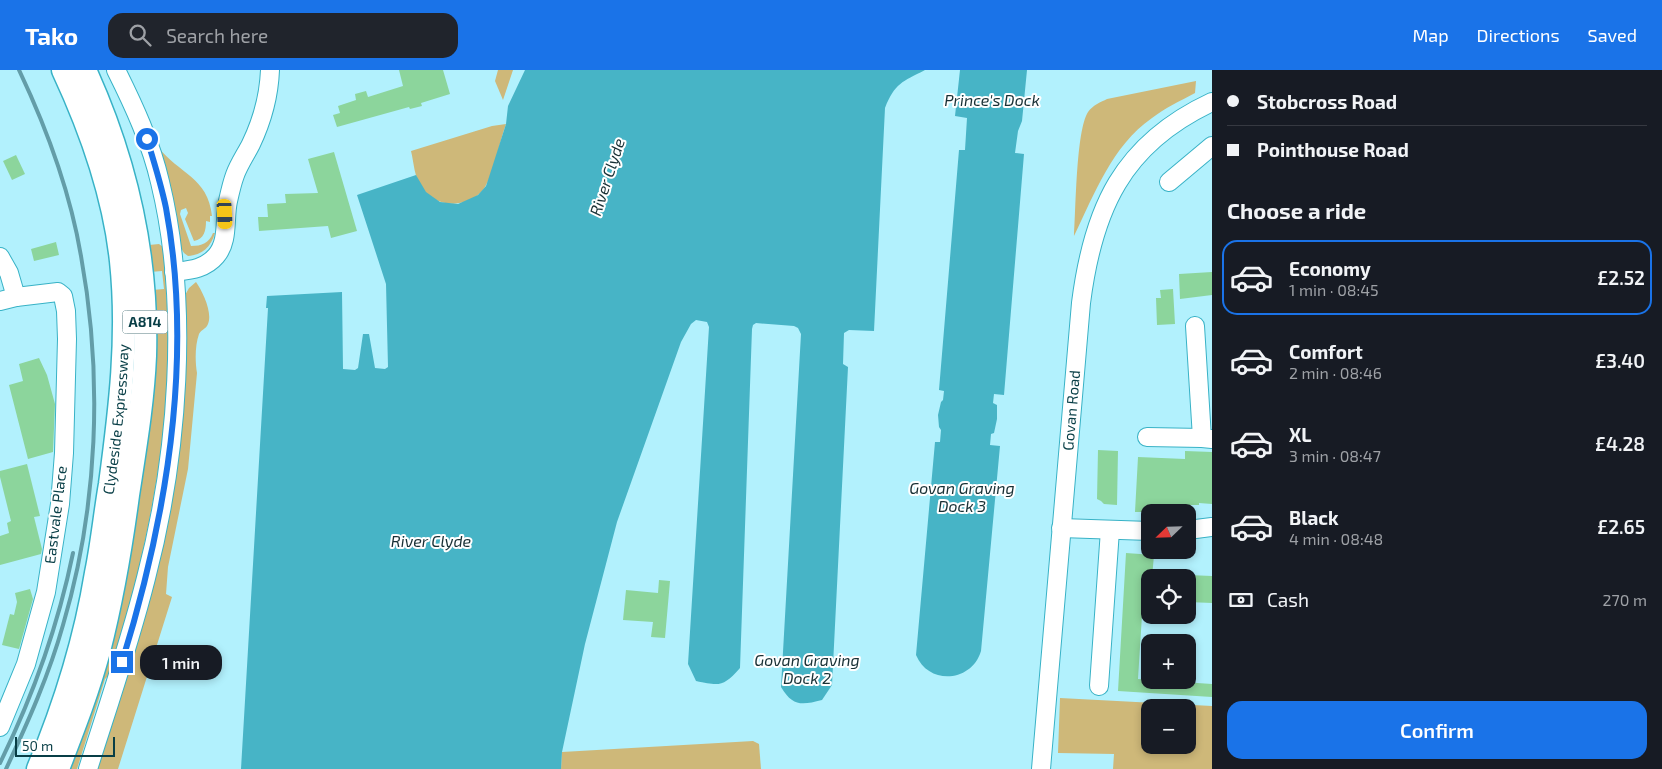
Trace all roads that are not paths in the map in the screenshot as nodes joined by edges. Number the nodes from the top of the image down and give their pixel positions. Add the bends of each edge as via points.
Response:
1 (63, 70) edge
2 (85, 70) edge
3 (116, 70) edge
4 (270, 70) edge
5 (1212, 102) edge
6 (1212, 146) edge
7 (1169, 182) dead end
8 (0, 257) edge
9 (174, 272) junction
10 (8, 299) edge
11 (1195, 326) dead end
12 (1147, 437) dead end
13 (1207, 438) edge
14 (1061, 528) junction
15 (1212, 528) edge
16 (1196, 529) edge
17 (1110, 530) junction
18 (1141, 531) edge
19 (1100, 686) dead end
20 (0, 726) edge
21 (53, 768) edge
22 (88, 769) edge
23 (1041, 769) edge

1 - 21 main road, Clydeside Expressway / A814 via 91,136 112,210 121,260 125,325 116,442 96,575 58,719
2 - 21 main road, Clydeside Expressway / A814 via 111,133 133,212 143,279 145,356 142,398 115,580 81,709
3 - 9 street via 147,139 160,180
4 - 9 street via 270,84 261,117 235,175 220,250 205,265
5 - 14 street, Govan Road via 1149,142 1117,183 1096,227 1081,303
6 - 7 street
8 - 10 street via 9,273
9 - 22 street via 175,389 157,532 135,619
10 - 20 street, Eastvale Place via 58,292 64,296 67,339 60,504 46,592 26,664
11 - 13 street
12 - 13 street
14 - 17 street
14 - 23 street, Govan Road
15 - 16 street
17 - 18 street
17 - 19 street

